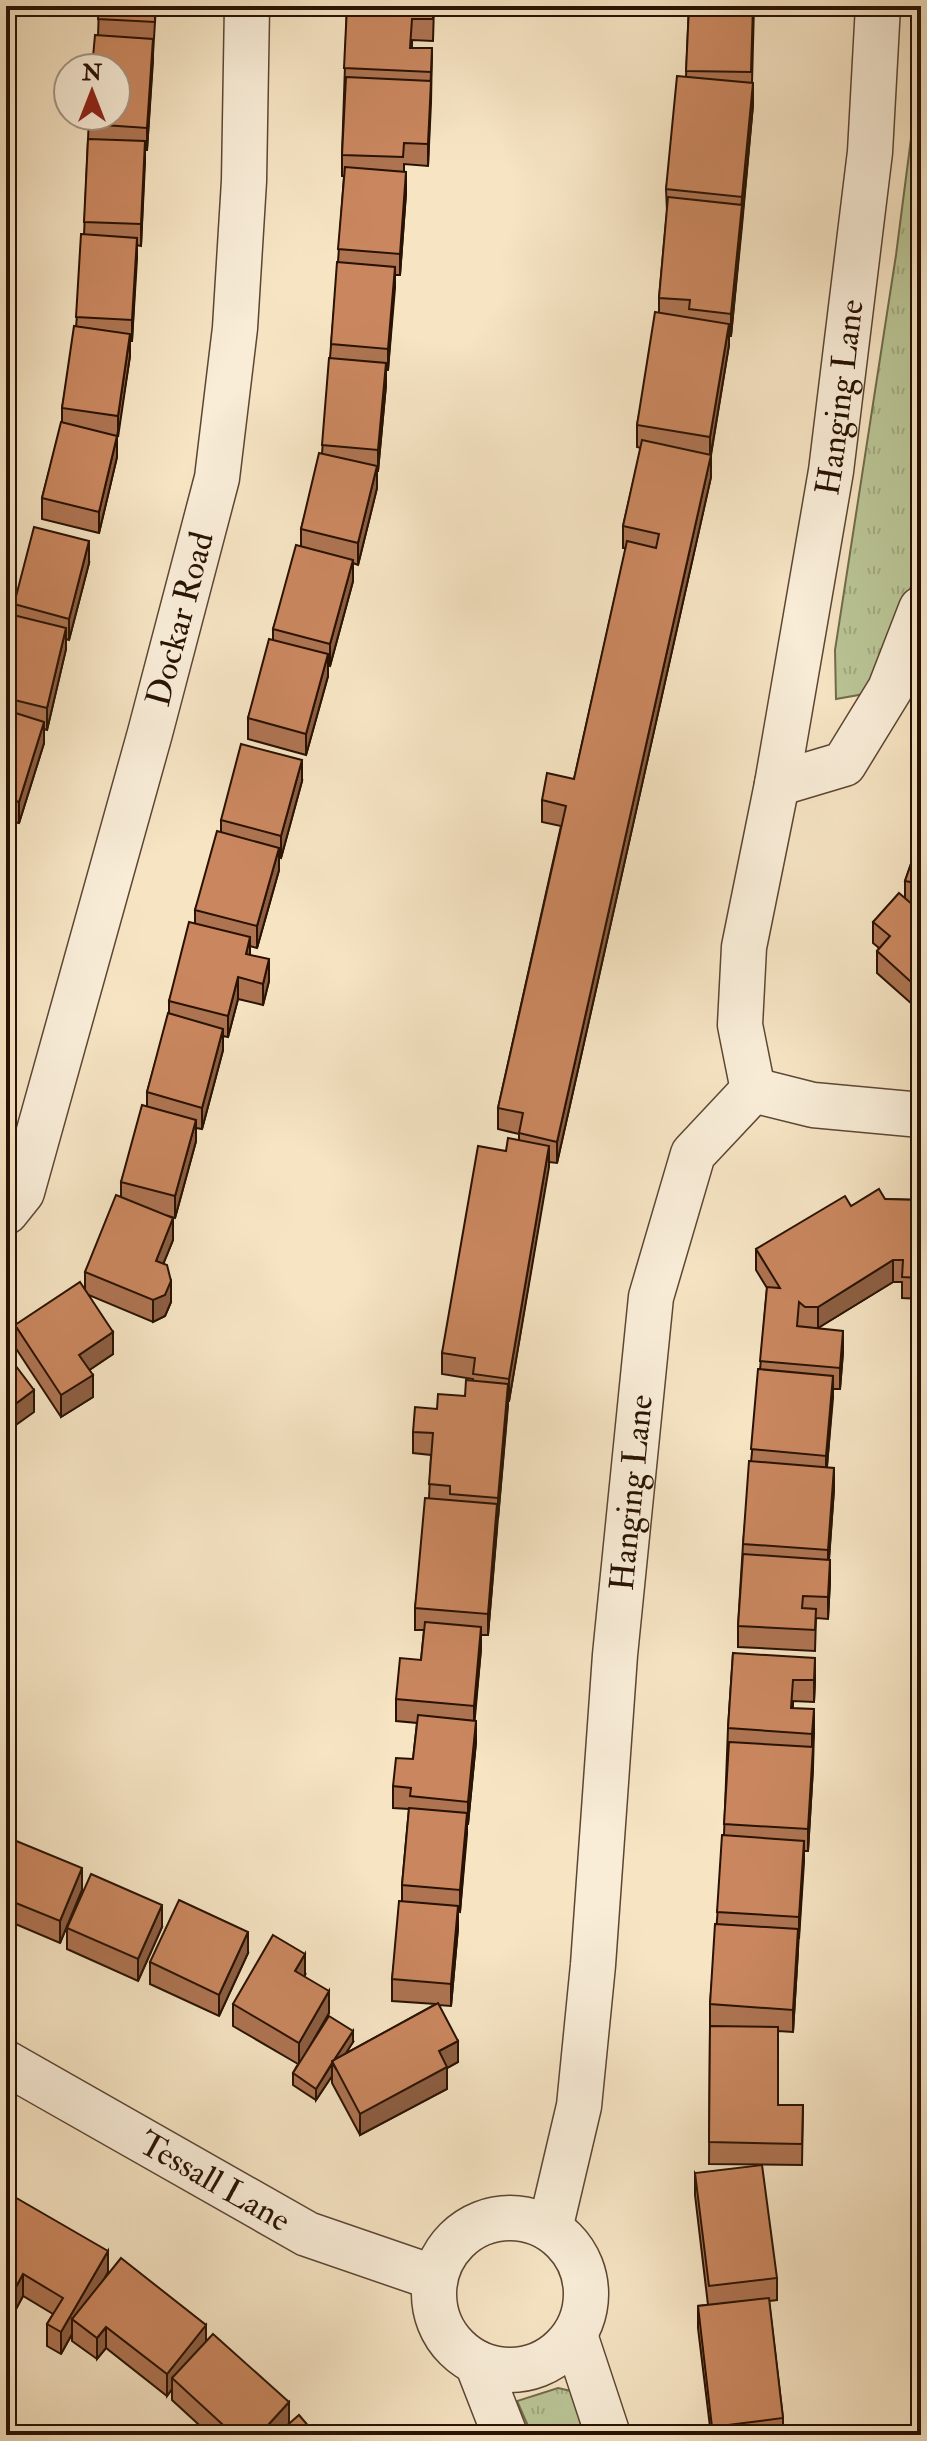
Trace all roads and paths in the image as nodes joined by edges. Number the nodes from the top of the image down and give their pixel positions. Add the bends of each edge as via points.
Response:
1 (247, 6) edge
2 (878, 6) edge
3 (921, 609) edge
4 (777, 784) junction
5 (753, 1090) junction
6 (921, 1115) edge
7 (6, 1212) edge
8 (6, 2063) edge
9 (550, 2229) junction
10 (435, 2278) junction
11 (575, 2335) junction
12 (477, 2363) junction
13 (505, 2435) edge
14 (608, 2435) edge

1 - 7 street, Dockar Road via 243,210 217,478 22,1192
2 - 4 street, Hanging Lane via 870,152 831,471
3 - 4 street via 890,689 844,764
4 - 5 street, Hanging Lane via 744,947 740,1025
5 - 6 street via 813,1105
5 - 9 street, Hanging Lane via 693,1154 651,1297 615,1655 579,2106
8 - 10 street, Tessall Lane via 307,2234
9 - 10 street via 504,2218 480,2224 443,2255
9 - 11 street via 570,2246 582,2267 587,2290
10 - 12 street via 434,2304 441,2329 456,2349
11 - 12 street via 560,2352 520,2371
11 - 14 street
12 - 13 street

